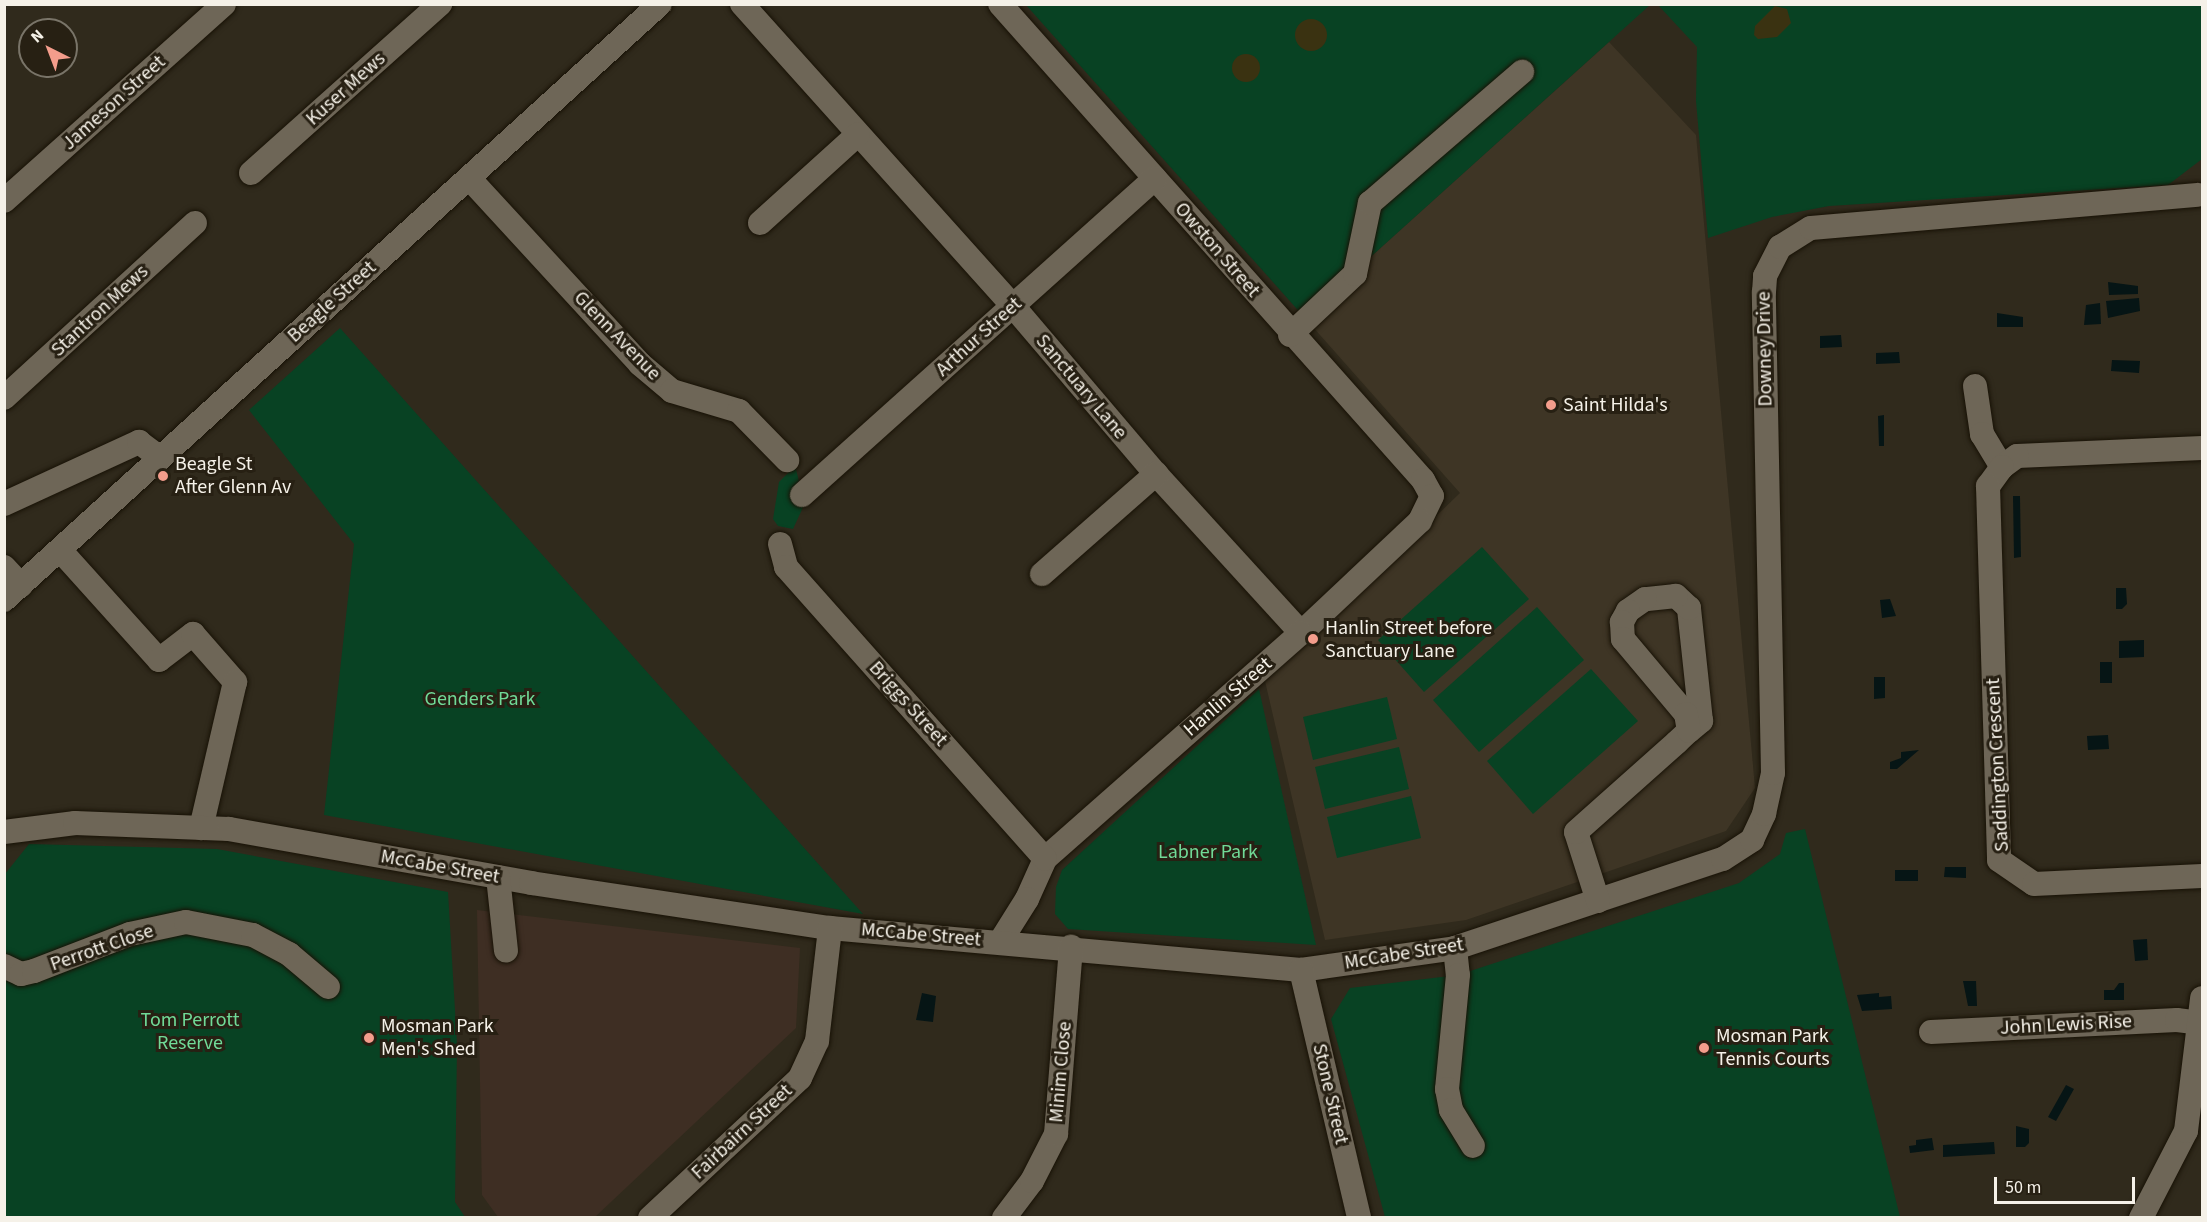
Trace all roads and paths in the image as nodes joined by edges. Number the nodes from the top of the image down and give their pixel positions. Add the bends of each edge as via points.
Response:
1 (224, 4) edge
2 (440, 4) edge
3 (660, 4) edge
4 (742, 4) edge
5 (1000, 4) edge
6 (1522, 72) dead end
7 (858, 134) junction
8 (251, 173) dead end
9 (469, 178) junction
10 (1155, 178) junction
11 (2201, 193) edge
12 (4, 201) edge
13 (195, 223) dead end
14 (760, 223) dead end
15 (1012, 306) junction
16 (1290, 335) junction
17 (1975, 386) dead end
18 (4, 398) edge
19 (2202, 448) edge
20 (160, 458) junction
21 (787, 460) dead end
22 (2002, 467) junction
23 (1156, 474) junction
24 (802, 495) dead end
25 (1432, 496) joint
26 (4, 504) edge
27 (780, 544) dead end
28 (60, 550) junction
29 (4, 567) edge
30 (1042, 574) dead end
31 (13, 593) edge
32 (1301, 633) junction
33 (1689, 731) junction
34 (1773, 772) joint
35 (201, 828) junction
36 (4, 832) edge
37 (1046, 859) junction
38 (2202, 876) edge
39 (498, 877) junction
40 (1027, 899) junction
41 (1598, 901) junction
42 (830, 928) junction
43 (1000, 942) junction
44 (1033, 944) junction
45 (1071, 947) junction
46 (1455, 948) junction
47 (506, 951) dead end
48 (4, 966) edge
49 (1301, 970) junction
50 (328, 987) dead end
51 (2202, 998) edge
52 (2200, 1023) junction
53 (1931, 1032) dead end
54 (1473, 1146) dead end
55 (650, 1218) edge
56 (1004, 1218) edge
57 (1359, 1218) edge
58 (2141, 1218) edge

1 - 12 street, Jameson Street
2 - 8 street, Kuser Mews
3 - 9 street, Beagle Street
4 - 7 street, Sanctuary Lane
5 - 10 street, Owston Street
6 - 16 street via 1370,203 1355,274
7 - 14 street
7 - 15 street, Sanctuary Lane
9 - 20 street, Beagle Street
9 - 21 street, Glenn Avenue via 640,364 672,391 739,411
10 - 15 street, Arthur Street
10 - 16 street, Owston Street
11 - 34 street, Downey Drive via 1811,228 1780,247 1765,276 1764,292
13 - 18 street, Stantron Mews
15 - 23 street, Sanctuary Lane
15 - 24 street, Arthur Street
16 - 25 street, Owston Street via 1423,480
17 - 22 street via 1982,434
19 - 22 street via 2018,456
20 - 26 street via 139,442
20 - 28 street, Beagle Street
22 - 38 street, Saddington Crescent via 1988,486 1999,860 2034,884
23 - 30 street
23 - 32 street, Sanctuary Lane
25 - 32 street, Hanlin Street via 1420,521
27 - 37 street, Briggs Street via 786,567
28 - 31 street, Beagle Street
28 - 35 street via 159,660 193,634 234,682
29 - 31 street
32 - 37 street, Hanlin Street
33 - 33 street via 1686,714 1623,639 1622,622 1628,611 1645,599 1676,596 1689,608 1701,721
33 - 41 street via 1576,832
34 - 41 street, McCabe Street via 1764,814 1752,840 1724,859
35 - 36 street, McCabe Street via 75,823
35 - 39 street, McCabe Street
37 - 40 street, Hanlin Street
39 - 42 street, McCabe Street
39 - 47 street
40 - 43 street, Hanlin Street
40 - 44 street
41 - 46 street, McCabe Street
42 - 43 street, McCabe Street
42 - 55 street, Fairbairn Street via 817,1041 800,1078
43 - 44 street, McCabe Street
44 - 45 street, McCabe Street
45 - 49 street, McCabe Street
45 - 56 street, Minim Close via 1056,1134 1032,1181
46 - 49 street, McCabe Street
46 - 54 street via 1458,975 1447,1089 1451,1110
48 - 50 street, Perrott Close via 21,974 34,971 130,934 186,922 253,935 289,954
49 - 57 street, Stone Street
51 - 52 street
52 - 53 street, John Lewis Rise via 2177,1020
52 - 58 street via 2186,1131

